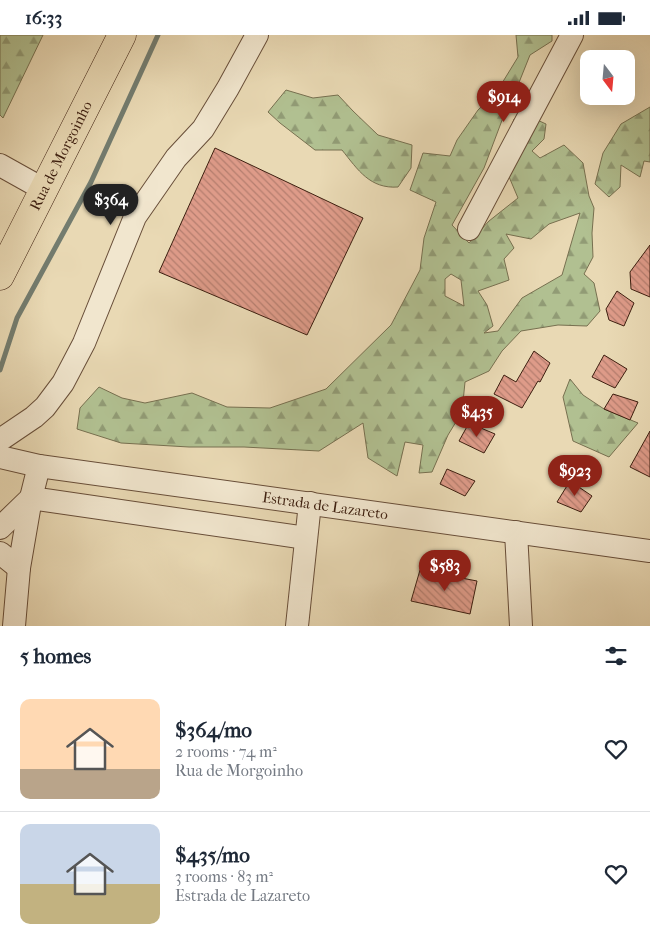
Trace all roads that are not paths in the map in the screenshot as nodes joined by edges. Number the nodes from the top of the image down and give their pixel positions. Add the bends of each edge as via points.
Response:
1 (122, 35) edge
2 (257, 35) edge
3 (572, 35) edge
4 (0, 165) edge
5 (43, 189) junction
6 (469, 229) dead end
7 (0, 276) edge
8 (0, 440) edge
9 (0, 457) edge
10 (39, 466) junction
11 (31, 498) junction
12 (310, 503) junction
13 (0, 528) edge
14 (516, 532) junction
15 (306, 538) junction
16 (650, 551) edge
17 (0, 553) edge
18 (19, 569) junction
19 (14, 626) edge
20 (297, 626) edge
21 (522, 626) edge

1 - 5 main road, Rua de Morgoinho
2 - 8 street via 203,129 176,158 135,217 84,343 63,383 34,417
3 - 6 street
4 - 5 street
5 - 7 main road, Rua de Morgoinho
9 - 10 street, Estrada de Lazareto
10 - 11 street
10 - 12 street, Estrada de Lazareto
11 - 13 street
11 - 15 street
11 - 18 street
12 - 14 street, Estrada de Lazareto
12 - 15 street
14 - 16 street, Estrada de Lazareto
14 - 21 street
15 - 20 street
17 - 18 street
18 - 19 street

